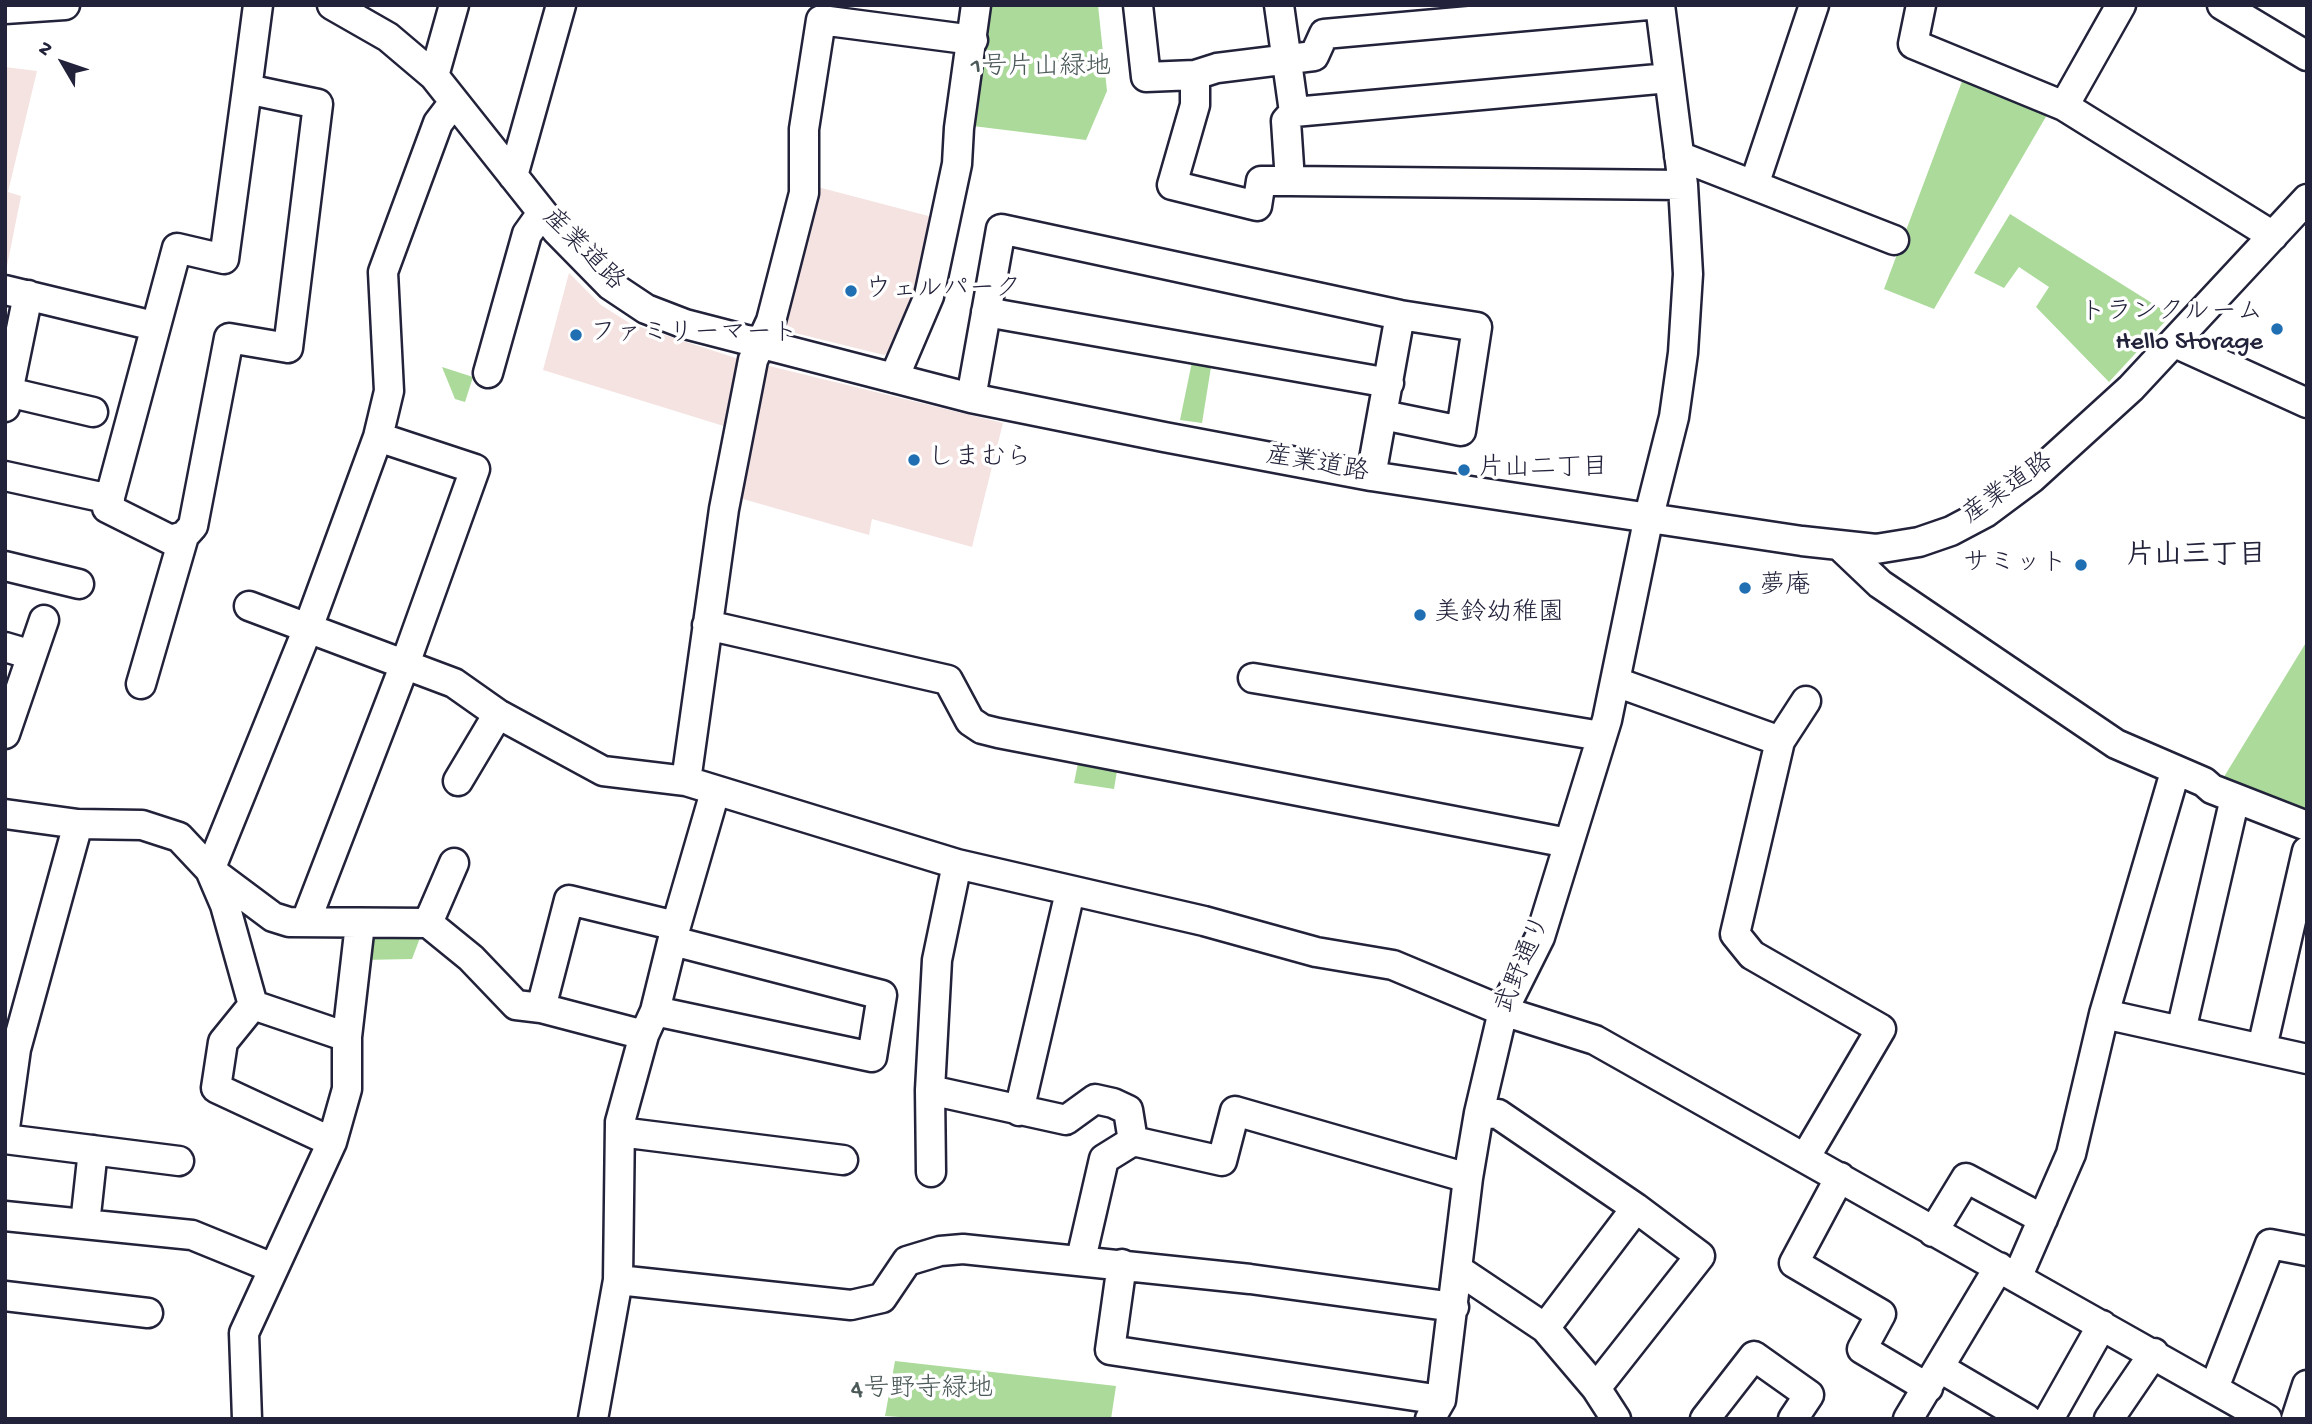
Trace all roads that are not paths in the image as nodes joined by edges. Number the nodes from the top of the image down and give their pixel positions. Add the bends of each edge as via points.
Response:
1 (65, 5) edge
2 (258, 5) edge
3 (332, 5) edge
4 (454, 5) edge
5 (561, 5) edge
6 (976, 5) edge
7 (1138, 5) edge
8 (1279, 5) edge
9 (1648, 5) edge
10 (1660, 5) edge
11 (1814, 5) edge
12 (1921, 5) edge
13 (2222, 5) edge
14 (5, 9) edge
15 (2109, 9) edge
16 (364, 13) edge
17 (973, 40) junction
18 (2307, 56) edge
19 (1285, 58) junction
20 (1195, 75) junction
21 (434, 76) junction
22 (1669, 78) junction
23 (247, 89) junction
24 (454, 102) junction
25 (2064, 106) junction
26 (1294, 112) junction
27 (1679, 156) junction
28 (513, 176) junction
29 (1290, 181) junction
30 (1683, 185) junction
31 (1755, 185) junction
32 (2307, 199) edge
33 (542, 213) junction
34 (2273, 236) junction
35 (1894, 240) dead end
36 (17, 293) edge
37 (986, 312) junction
38 (1400, 314) junction
39 (154, 326) junction
40 (2175, 343) junction
41 (761, 345) junction
42 (488, 373) dead end
43 (894, 378) junction
44 (1389, 383) junction
45 (971, 398) junction
46 (7, 399) edge
47 (2307, 403) edge
48 (93, 411) dead end
49 (1384, 415) junction
50 (378, 437) junction
51 (5, 476) edge
52 (1371, 476) junction
53 (110, 499) junction
54 (1649, 516) junction
55 (184, 536) junction
56 (1839, 545) junction
57 (5, 566) edge
58 (79, 584) dead end
59 (249, 607) dead end
60 (44, 620) dead end
61 (707, 625) junction
62 (308, 628) junction
63 (19, 651) edge
64 (405, 664) junction
65 (1253, 678) dead end
66 (1616, 682) junction
67 (141, 684) dead end
68 (1806, 701) dead end
69 (498, 714) junction
70 (5, 733) edge
71 (1601, 736) junction
72 (1780, 741) junction
73 (2175, 772) junction
74 (686, 781) junction
75 (458, 782) dead end
76 (715, 792) junction
77 (2235, 798) junction
78 (5, 814) edge
79 (78, 824) junction
80 (2307, 826) edge
81 (1568, 842) junction
82 (2307, 852) edge
83 (454, 863) dead end
84 (957, 864) junction
85 (210, 870) junction
86 (1070, 892) junction
87 (306, 921) junction
88 (428, 923) junction
89 (360, 924) junction
90 (674, 933) junction
91 (253, 1004) junction
92 (541, 1008) junction
93 (1503, 1012) junction
94 (2104, 1014) junction
95 (649, 1023) junction
96 (2181, 1031) junction
97 (347, 1037) junction
98 (2262, 1048) junction
99 (2307, 1059) edge
100 (930, 1090) junction
101 (1019, 1111) junction
102 (1479, 1113) junction
103 (5, 1128) edge
104 (620, 1132) junction
105 (5, 1139) edge
106 (1133, 1141) junction
107 (332, 1142) junction
108 (93, 1150) junction
109 (1805, 1158) junction
110 (843, 1160) dead end
111 (179, 1161) dead end
112 (930, 1172) dead end
113 (1840, 1177) junction
114 (1468, 1178) junction
115 (1636, 1209) junction
116 (5, 1216) edge
117 (2043, 1219) junction
118 (85, 1224) junction
119 (1933, 1232) junction
120 (2307, 1251) edge
121 (1081, 1259) junction
122 (1122, 1264) junction
123 (273, 1268) junction
124 (1457, 1269) junction
125 (2008, 1273) junction
126 (618, 1280) junction
127 (5, 1296) edge
128 (1454, 1307) junction
129 (148, 1313) dead end
130 (2102, 1325) junction
131 (1545, 1328) junction
132 (2154, 1353) junction
133 (1934, 1378) junction
134 (2307, 1385) edge
135 (1596, 1388) junction
136 (2214, 1388) junction
137 (1435, 1409) edge
138 (247, 1419) edge
139 (593, 1419) edge
140 (1616, 1419) edge
141 (1704, 1419) edge
142 (1793, 1419) edge
143 (1908, 1419) edge
144 (2027, 1419) edge
145 (2049, 1419) edge
146 (2109, 1419) edge
147 (2267, 1419) edge
148 (2296, 1419) edge

1 - 14 street
2 - 23 street
3 - 16 street, 産業道路
4 - 21 street
5 - 28 street
6 - 17 street
7 - 20 street via 1146,77
8 - 19 street
9 - 19 street via 1324,34 1314,56
10 - 22 street, 武野通り
11 - 31 street
12 - 25 street via 1913,44
13 - 18 street
15 - 25 street
16 - 21 street, 産業道路
17 - 41 street via 821,20 804,129 804,193
17 - 43 street via 958,128 957,164 929,296
19 - 20 street
19 - 26 street
20 - 29 street via 1195,105 1172,186 1257,206 1261,181
21 - 24 street, 産業道路
22 - 26 street
22 - 27 street, 武野通り
23 - 39 street via 224,259 177,248
23 - 55 street via 318,104 288,348 229,338 193,526
24 - 28 street, 産業道路
24 - 50 street via 438,123 383,272 389,391
25 - 34 street
26 - 29 street via 1286,121
27 - 30 street, 武野通り
27 - 31 street
28 - 33 street, 産業道路
29 - 30 street
30 - 54 street, 武野通り via 1688,274 1683,353 1674,417
31 - 35 street
32 - 34 street, 産業道路
33 - 41 street, 産業道路 via 610,285 646,309
33 - 42 street via 527,234
34 - 40 street, 産業道路
36 - 39 street
36 - 46 street
37 - 38 street via 1000,229
37 - 44 street
37 - 45 street
38 - 44 street
38 - 49 street via 1477,327 1461,431
39 - 53 street
40 - 47 street
40 - 56 street, 産業道路 via 2080,438 1985,513 1919,542 1876,549
41 - 43 street, 産業道路
41 - 61 street via 753,359 724,509
43 - 45 street, 産業道路
44 - 49 street
45 - 52 street, 産業道路
46 - 48 street
49 - 52 street
50 - 62 street
50 - 64 street via 475,469
51 - 53 street
52 - 54 street, 産業道路
53 - 55 street via 107,508 171,540
54 - 56 street, 産業道路
54 - 66 street, 武野通り
55 - 67 street
56 - 73 street via 1880,584 2106,737
57 - 58 street
59 - 62 street
60 - 63 street
61 - 74 street
61 - 81 street via 948,680 970,721 982,729
62 - 64 street
62 - 85 street
63 - 70 street
64 - 69 street via 454,683
64 - 87 street
65 - 71 street
66 - 71 street, 武野通り
66 - 72 street
68 - 72 street
69 - 74 street via 603,771
69 - 75 street
71 - 81 street, 武野通り
72 - 109 street via 1735,934 1752,955 1881,1029
73 - 77 street
73 - 94 street
74 - 76 street
76 - 84 street
76 - 90 street
77 - 80 street
77 - 96 street
78 - 79 street
79 - 85 street via 142,825 179,836
79 - 103 street via 16,1049
81 - 93 street, 武野通り via 1540,937
82 - 98 street
83 - 88 street
84 - 86 street
84 - 100 street via 937,960
85 - 87 street via 273,917
85 - 91 street via 225,905
86 - 93 street via 1204,921 1316,952 1393,965
86 - 101 street
87 - 89 street
88 - 89 street
88 - 92 street via 471,958 516,1005
89 - 97 street
90 - 92 street via 569,900
90 - 95 street
90 - 95 street via 882,995 872,1057
91 - 97 street
91 - 107 street via 223,1042 216,1088
92 - 95 street
93 - 102 street, 武野通り
93 - 109 street via 1595,1040
94 - 96 street
94 - 117 street via 2071,1154
95 - 104 street
96 - 98 street
97 - 107 street via 347,1090
98 - 99 street
100 - 101 street
100 - 112 street
101 - 106 street via 1066,1120 1095,1099 1113,1103 1128,1110
102 - 114 street, 武野通り
102 - 115 street via 1498,1114
104 - 110 street
104 - 126 street
105 - 108 street
106 - 114 street via 1222,1161 1235,1111
106 - 121 street via 1104,1159
107 - 123 street
108 - 111 street
108 - 118 street
109 - 113 street
113 - 119 street
113 - 133 street via 1794,1263 1881,1314 1862,1349
114 - 124 street, 武野通り
115 - 131 street
115 - 135 street via 1700,1256
116 - 118 street
117 - 119 street via 1966,1178
117 - 125 street
118 - 123 street via 192,1235
119 - 125 street
120 - 136 street via 2270,1244
121 - 122 street
121 - 126 street via 940,1251 907,1261 882,1298 852,1305
122 - 128 street
122 - 137 street via 1110,1350
123 - 138 street via 244,1332
124 - 128 street, 武野通り
124 - 131 street
125 - 130 street
125 - 133 street
126 - 139 street
127 - 129 street
128 - 137 street, 武野通り
130 - 132 street
130 - 145 street
131 - 135 street
132 - 136 street
132 - 146 street
133 - 143 street
133 - 144 street
134 - 148 street
135 - 140 street
136 - 147 street
141 - 142 street via 1754,1356 1810,1395

